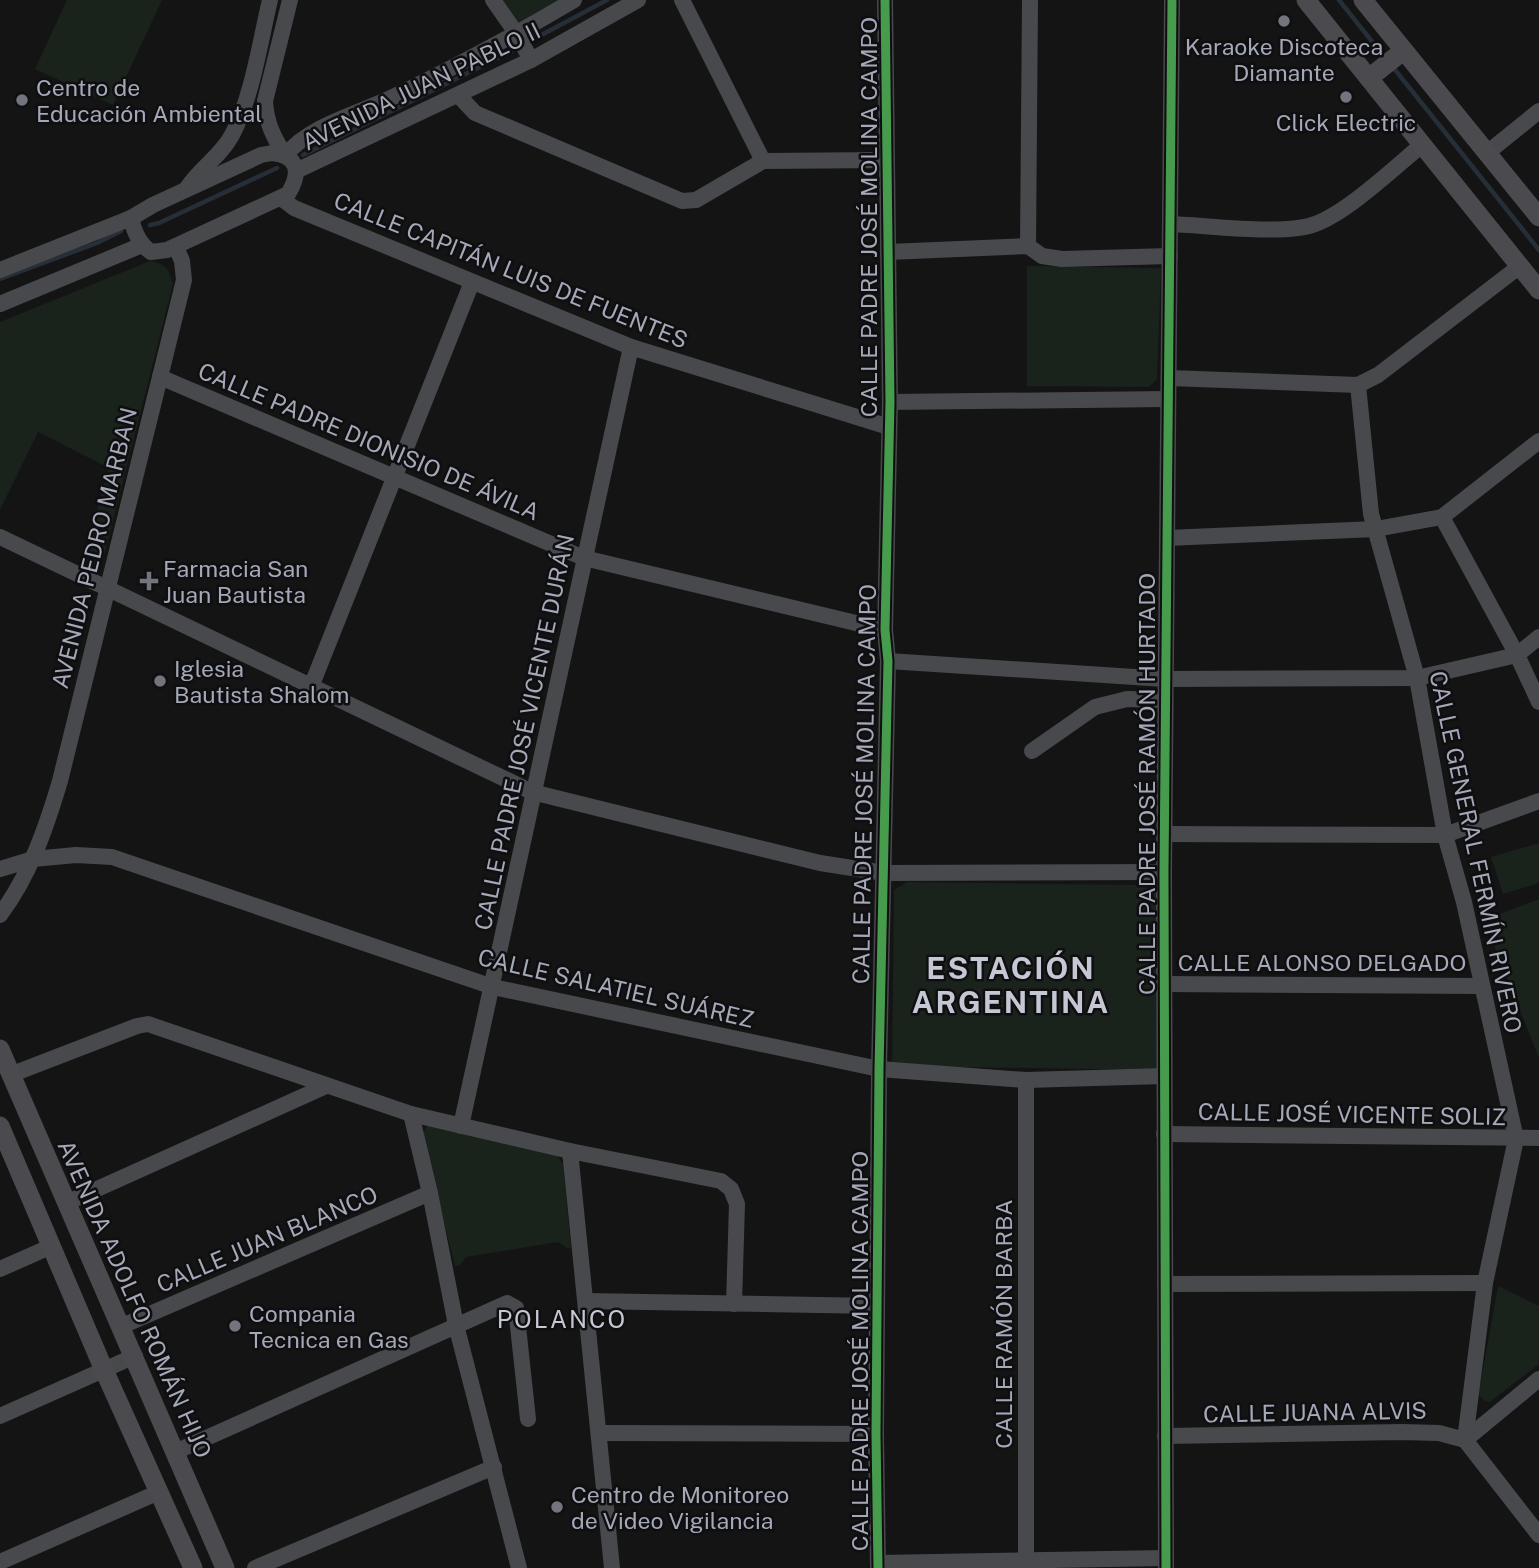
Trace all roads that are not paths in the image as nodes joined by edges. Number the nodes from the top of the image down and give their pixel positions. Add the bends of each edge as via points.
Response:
1 (270, 0) edge
2 (289, 0) edge
3 (493, 0) edge
4 (574, 0) edge
5 (638, 0) edge
6 (682, 0) edge
7 (885, 0) edge
8 (1030, 0) edge
9 (1172, 0) edge
10 (1306, 0) edge
11 (1363, 0) edge
12 (517, 34) junction
13 (531, 60) junction
14 (1386, 65) junction
15 (459, 96) junction
16 (1539, 111) edge
17 (1423, 144) junction
18 (1487, 153) junction
19 (285, 155) junction
20 (887, 160) junction
21 (763, 161) junction
22 (296, 171) junction
23 (187, 190) junction
24 (281, 198) junction
25 (1539, 217) edge
26 (131, 218) junction
27 (1170, 224) junction
28 (142, 244) junction
29 (1028, 246) junction
30 (176, 247) junction
31 (888, 251) junction
32 (1170, 256) junction
33 (1520, 266) junction
34 (0, 270) edge
35 (472, 282) junction
36 (1539, 290) edge
37 (0, 304) edge
38 (631, 347) junction
39 (160, 377) junction
40 (1168, 377) junction
41 (1358, 385) junction
42 (1168, 400) junction
43 (890, 402) junction
44 (889, 427) junction
45 (1539, 441) edge
46 (394, 476) junction
47 (1442, 517) junction
48 (1376, 529) junction
49 (0, 537) edge
50 (1167, 538) junction
51 (584, 558) junction
52 (107, 590) junction
53 (885, 630) junction
54 (1539, 637) edge
55 (1517, 655) junction
56 (888, 661) junction
57 (1417, 678) junction
58 (1166, 679) junction
59 (311, 687) junction
60 (1165, 700) junction
61 (1539, 702) edge
62 (1032, 751) dead end
63 (532, 792) junction
64 (1539, 801) edge
65 (1164, 834) junction
66 (1445, 835) junction
67 (33, 859) junction
68 (0, 869) edge
69 (1164, 872) junction
70 (884, 873) junction
71 (0, 915) edge
72 (1164, 984) junction
73 (1481, 986) junction
74 (493, 987) junction
75 (0, 1049) edge
76 (5, 1069) edge
77 (879, 1069) junction
78 (1164, 1076) junction
79 (1026, 1080) junction
80 (326, 1086) junction
81 (411, 1114) junction
82 (0, 1126) edge
83 (461, 1126) junction
84 (1164, 1134) junction
85 (1531, 1141) edge
86 (570, 1151) junction
87 (430, 1193) junction
88 (65, 1203) junction
89 (52, 1246) junction
90 (0, 1269) edge
91 (1485, 1283) junction
92 (1165, 1284) junction
93 (586, 1301) junction
94 (734, 1304) junction
95 (877, 1306) junction
96 (456, 1325) junction
97 (122, 1326) junction
98 (135, 1356) junction
99 (104, 1370) junction
100 (1539, 1379) edge
101 (0, 1416) edge
102 (528, 1419) dead end
103 (600, 1433) junction
104 (876, 1434) junction
105 (1165, 1436) junction
106 (1465, 1440) junction
107 (175, 1452) junction
108 (494, 1467) junction
109 (159, 1492) junction
110 (1539, 1535) edge
111 (0, 1562) edge
112 (1166, 1563) edge
113 (1026, 1564) edge
114 (879, 1566) edge
115 (193, 1568) edge
116 (225, 1568) edge
117 (255, 1568) edge
118 (519, 1568) edge
119 (612, 1568) edge

1 - 23 street via 238,122 223,150 197,173
2 - 19 street via 265,101 269,129
3 - 12 street
4 - 12 street, AVENIDA JUAN PABLO II
5 - 13 street, AVENIDA JUAN PABLO II
6 - 21 street
7 - 20 street, CALLE PADRE JOSÉ MOLINA CAMPO
8 - 29 street
9 - 27 street, CALLE PADRE JOSÉ RAMÓN HURTADO
10 - 14 main road
11 - 14 main road
12 - 13 street
12 - 19 street, AVENIDA JUAN PABLO II via 302,138
13 - 15 street, AVENIDA JUAN PABLO II
14 - 17 main road
14 - 18 main road
15 - 21 street via 475,113 682,201 696,201
15 - 22 street, AVENIDA JUAN PABLO II
16 - 18 street
17 - 27 street via 1315,225 1292,230
17 - 33 main road
18 - 25 main road
19 - 22 street
19 - 23 street via 261,155
20 - 21 street
20 - 31 street, CALLE PADRE JOSÉ MOLINA CAMPO
22 - 24 street via 296,182
23 - 26 street
24 - 30 street
24 - 35 street, CALLE CAPITÁN LUIS DE FUENTES via 294,208
26 - 28 street
26 - 34 street
27 - 32 street, CALLE PADRE JOSÉ RAMÓN HURTADO
28 - 30 street via 160,253
28 - 37 street
29 - 31 street
29 - 32 street via 1042,256 1062,258
30 - 39 street, AVENIDA PEDRO MARBAN via 184,280
31 - 43 street, CALLE PADRE JOSÉ MOLINA CAMPO
32 - 40 street, CALLE PADRE JOSÉ RAMÓN HURTADO
33 - 36 main road
33 - 41 street via 1378,375
35 - 38 street, CALLE CAPITÁN LUIS DE FUENTES
35 - 46 street
38 - 44 street, CALLE CAPITÁN LUIS DE FUENTES
38 - 51 street, CALLE PADRE JOSÉ VICENTE DURÁN
39 - 46 street, CALLE PADRE DIONISIO DE ÁVILA
39 - 52 street, AVENIDA PEDRO MARBAN
40 - 41 street
40 - 42 street, CALLE PADRE JOSÉ RAMÓN HURTADO
41 - 48 street, CALLE GENERAL FERMÍN RIVERO
42 - 43 street
42 - 50 street, CALLE PADRE JOSÉ RAMÓN HURTADO
43 - 44 street, CALLE PADRE JOSÉ MOLINA CAMPO
44 - 53 street, CALLE PADRE JOSÉ MOLINA CAMPO
45 - 47 street
46 - 51 street, CALLE PADRE DIONISIO DE ÁVILA
46 - 59 street
47 - 48 street
47 - 55 street
48 - 50 street
48 - 57 street, CALLE GENERAL FERMÍN RIVERO
49 - 52 street
50 - 58 street, CALLE PADRE JOSÉ RAMÓN HURTADO
51 - 53 street, CALLE PADRE DIONISIO DE ÁVILA
51 - 63 street, CALLE PADRE JOSÉ VICENTE DURÁN
52 - 59 street
52 - 67 street, AVENIDA PEDRO MARBAN via 60,781
53 - 56 street, CALLE PADRE JOSÉ MOLINA CAMPO
54 - 55 street
55 - 57 street
55 - 61 street
56 - 58 street
56 - 70 street, CALLE PADRE JOSÉ MOLINA CAMPO
57 - 58 street
57 - 66 street, CALLE GENERAL FERMÍN RIVERO
58 - 60 street, CALLE PADRE JOSÉ RAMÓN HURTADO
59 - 63 street
60 - 62 street via 1127,699 1095,707
60 - 65 street, CALLE PADRE JOSÉ RAMÓN HURTADO
63 - 70 street via 820,863
63 - 74 street, CALLE PADRE JOSÉ VICENTE DURÁN
64 - 66 street
65 - 66 street
65 - 69 street, CALLE PADRE JOSÉ RAMÓN HURTADO
66 - 73 street, CALLE GENERAL FERMÍN RIVERO
67 - 68 street
67 - 71 street, AVENIDA PEDRO MARBAN
67 - 74 street, CALLE SALATIEL SUÁREZ via 112,857
69 - 70 street
69 - 72 street, CALLE PADRE JOSÉ RAMÓN HURTADO
70 - 77 street, CALLE PADRE JOSÉ MOLINA CAMPO
72 - 73 street, CALLE ALONSO DELGADO
72 - 78 street, CALLE PADRE JOSÉ RAMÓN HURTADO
73 - 85 street, CALLE GENERAL FERMÍN RIVERO
74 - 77 street, CALLE SALATIEL SUÁREZ
74 - 83 street, CALLE PADRE JOSÉ VICENTE DURÁN
75 - 76 main road, AVENIDA ADOLFO ROMÁN HIJO
76 - 80 street via 148,1024
76 - 88 main road, AVENIDA ADOLFO ROMÁN HIJO
77 - 79 street, CALLE SALATIEL SUÁREZ
77 - 95 street, CALLE PADRE JOSÉ MOLINA CAMPO
78 - 79 street, CALLE SALATIEL SUÁREZ
78 - 84 street, CALLE PADRE JOSÉ RAMÓN HURTADO
79 - 113 street, CALLE RAMÓN BARBA
80 - 81 street
80 - 88 street
81 - 83 street
81 - 87 street
82 - 89 main road
83 - 86 street
84 - 85 street, CALLE JOSÉ VICENTE SOLIZ
84 - 92 street, CALLE PADRE JOSÉ RAMÓN HURTADO
85 - 91 street, CALLE GENERAL FERMÍN RIVERO
86 - 93 street
86 - 94 street via 720,1181 731,1188 737,1204
87 - 96 street
87 - 97 street, CALLE JUAN BLANCO
88 - 97 main road, AVENIDA ADOLFO ROMÁN HIJO
89 - 90 street
89 - 99 main road
91 - 92 street
91 - 106 street, CALLE GENERAL FERMÍN RIVERO
92 - 105 street, CALLE PADRE JOSÉ RAMÓN HURTADO
93 - 94 street
93 - 103 street
94 - 95 street
95 - 104 street, CALLE PADRE JOSÉ MOLINA CAMPO
96 - 102 street via 507,1303 516,1308
96 - 107 street
96 - 108 street
97 - 98 main road, AVENIDA ADOLFO ROMÁN HIJO
98 - 99 street
98 - 107 main road, AVENIDA ADOLFO ROMÁN HIJO
99 - 101 street
99 - 109 main road
100 - 106 street
103 - 104 street
103 - 119 street
104 - 114 street, CALLE PADRE JOSÉ MOLINA CAMPO
105 - 106 street, CALLE JUANA ALVIS via 1402,1432 1439,1433
105 - 112 street, CALLE PADRE JOSÉ RAMÓN HURTADO
106 - 110 street
107 - 116 main road, AVENIDA ADOLFO ROMÁN HIJO
108 - 117 street
108 - 118 street
109 - 111 street
109 - 115 main road
112 - 113 street
113 - 114 street

